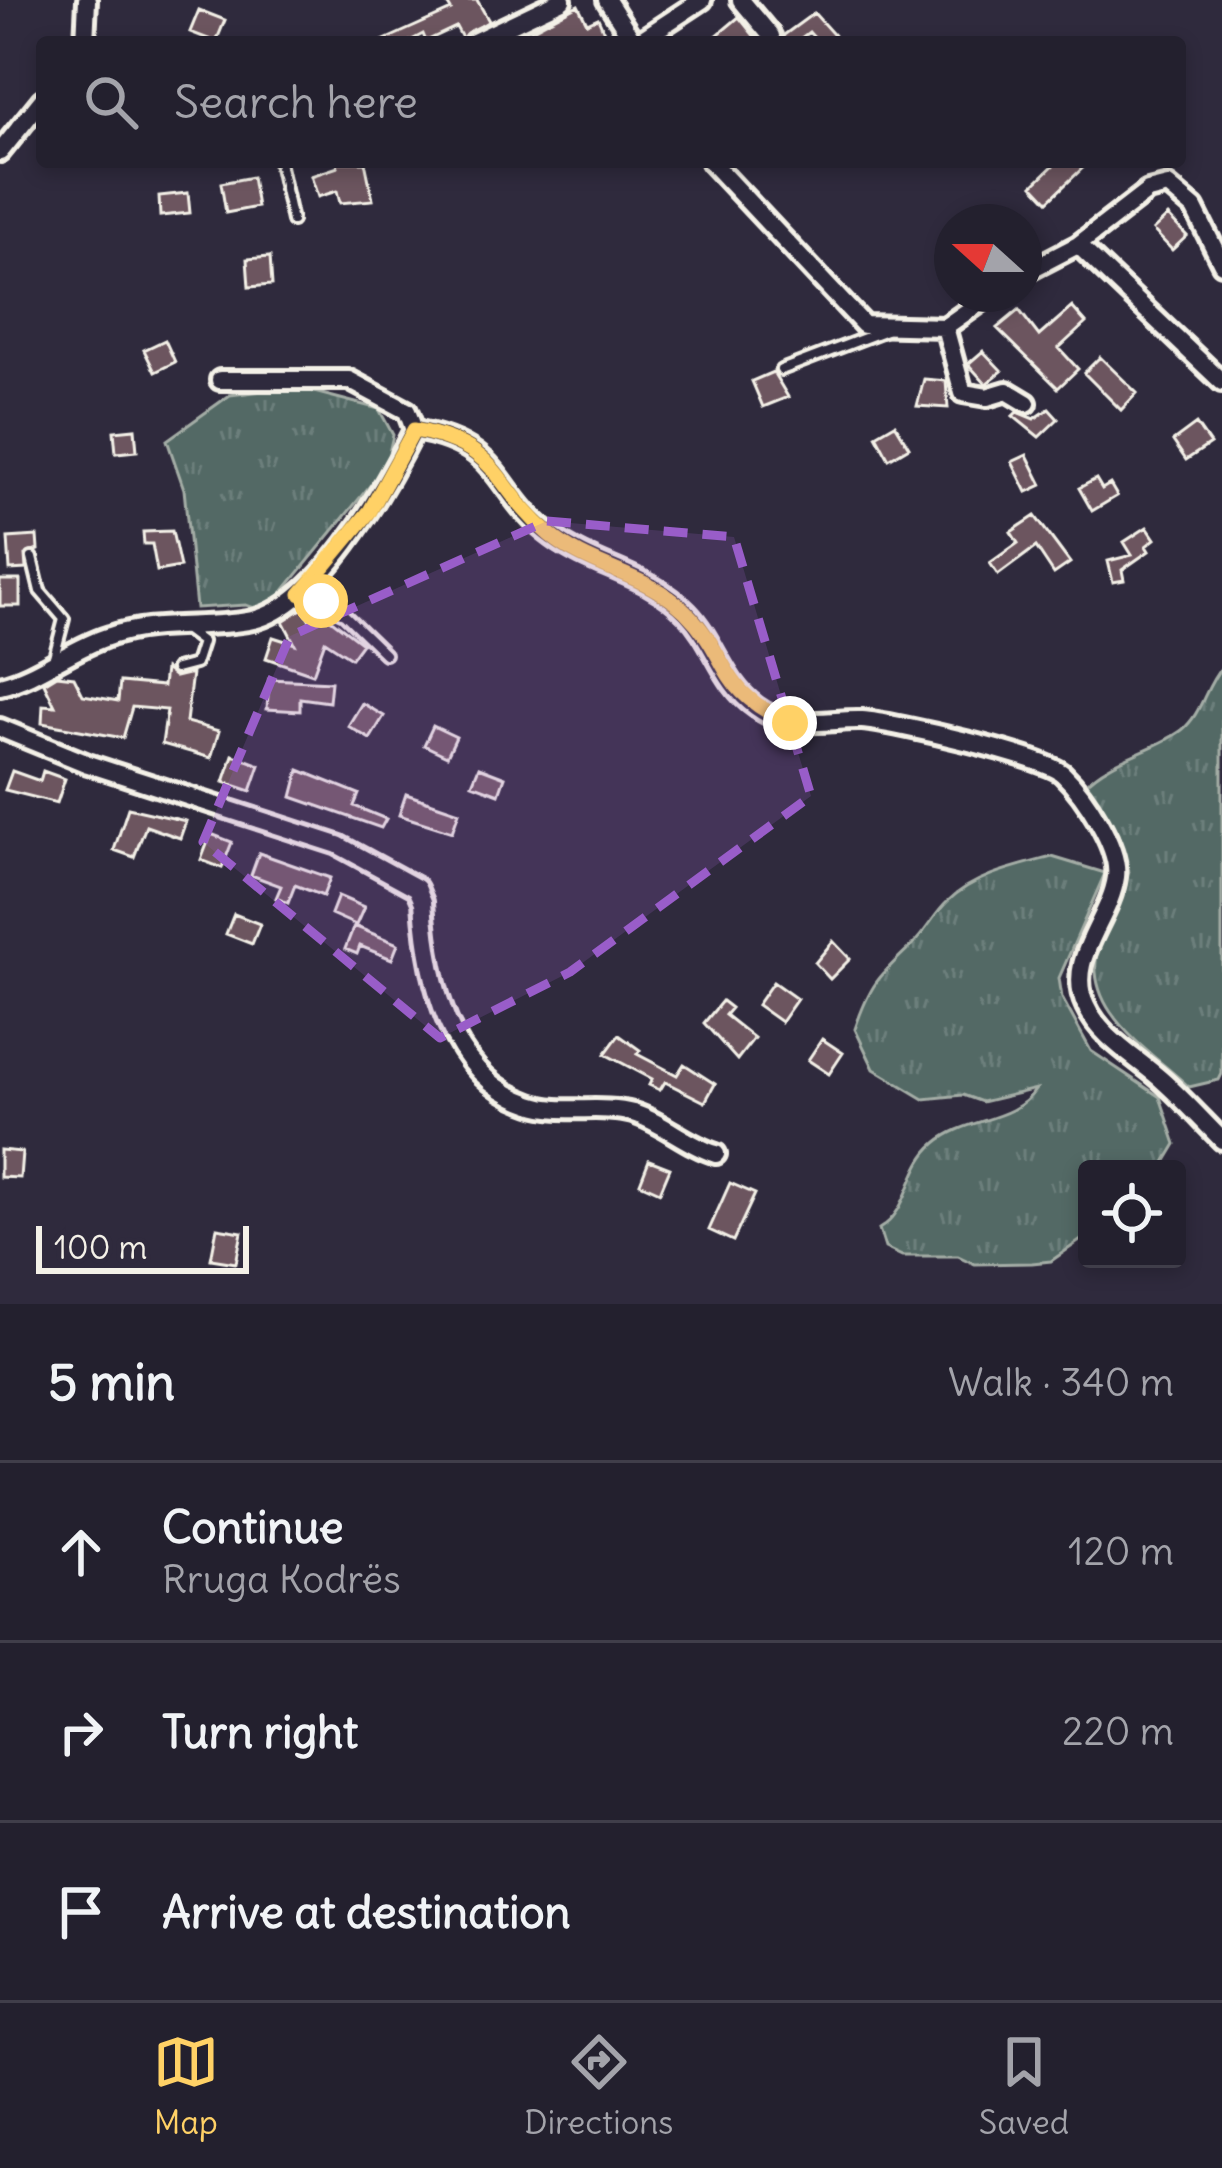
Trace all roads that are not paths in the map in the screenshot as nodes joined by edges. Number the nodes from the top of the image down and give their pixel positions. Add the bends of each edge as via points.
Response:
1 (87, 0) edge
2 (562, 0) edge
3 (607, 0) edge
4 (702, 0) edge
5 (741, 0) edge
6 (85, 36) edge
7 (487, 36) edge
8 (632, 36) edge
9 (645, 36) edge
10 (771, 36) dead end
11 (36, 107) edge
12 (0, 152) edge
13 (280, 168) edge
14 (716, 168) edge
15 (292, 221) dead end
16 (1078, 245) junction
17 (1042, 264) edge
18 (1222, 264) edge
19 (966, 312) edge
20 (945, 327) junction
21 (889, 329) junction
22 (781, 370) dead end
23 (220, 380) dead end
24 (1222, 382) edge
25 (1027, 403) dead end
26 (414, 430) junction
27 (32, 558) dead end
28 (301, 594) junction
29 (176, 626) junction
30 (386, 654) dead end
31 (53, 662) junction
32 (176, 669) dead end
33 (0, 686) edge
34 (0, 728) edge
35 (1222, 1140) edge
36 (716, 1154) dead end

1 - 6 street
2 - 7 street
3 - 8 street
4 - 9 street
5 - 10 street
11 - 12 street
13 - 15 lane
14 - 21 street via 854,318
16 - 17 street
16 - 18 street via 1148,191 1168,186 1194,208
16 - 24 street
19 - 20 street
20 - 21 street
20 - 25 street via 963,393 1007,392
21 - 22 lane
23 - 26 street via 349,380 407,411
26 - 28 street via 370,511
26 - 35 street via 471,446 551,536 654,586 688,614 726,679 758,709 790,723 901,725 1060,770 1118,872 1084,951 1086,1006
27 - 31 lane via 40,591 64,619
28 - 29 street via 254,621
28 - 30 lane via 344,614
29 - 31 street via 110,636
29 - 32 lane via 202,642 195,664
31 - 33 street
34 - 36 street via 338,845 402,878 418,888 442,1015 494,1083 533,1105 632,1113

